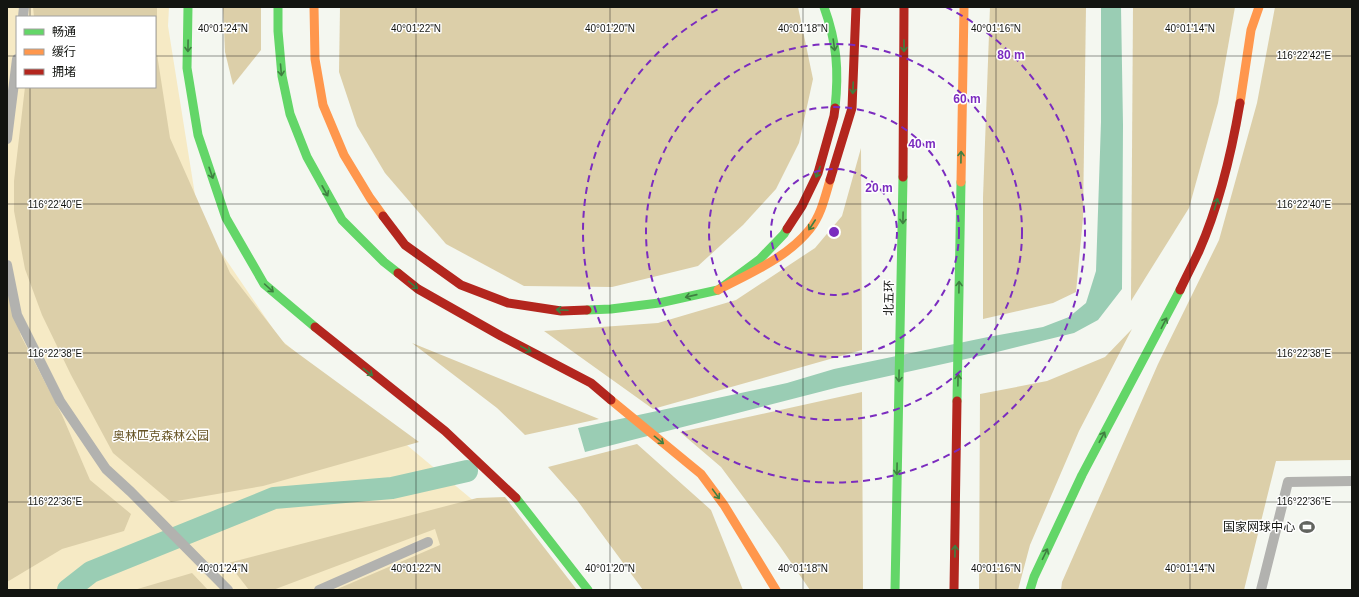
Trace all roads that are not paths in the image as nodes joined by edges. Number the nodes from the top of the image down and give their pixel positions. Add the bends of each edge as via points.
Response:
1 (188, 7) edge
2 (278, 7) edge
3 (314, 7) edge
4 (824, 7) edge
5 (856, 7) edge
6 (904, 7) edge
7 (964, 7) edge
8 (1259, 7) edge
9 (973, 14) dead end
10 (16, 67) edge
11 (962, 88) junction
12 (7, 139) edge
13 (7, 265) edge
14 (718, 290) junction
15 (1352, 481) edge
16 (428, 542) dead end
17 (228, 590) edge
18 (319, 590) edge
19 (588, 590) edge
20 (776, 590) edge
21 (895, 590) edge
22 (954, 590) edge
23 (1030, 590) edge
24 (1261, 590) edge

1 -> 19 main road via 188,68 198,135 226,218 264,284 337,347 445,431 516,498
2 -> 20 main road via 282,76 290,114 306,157 342,220 384,262 418,289 591,383 701,474 724,505
14 -> 3 main road via 659,303 611,309 561,311 508,302 461,285 405,245 370,198 344,155 323,105 314,59
4 -> 14 main road via 832,29 837,90 834,116 818,173 802,206 784,234 760,259
5 -> 14 main road via 852,108 822,208 812,228 795,245 768,264
6 -> 21 main road, 北五环
7 - 11 main road
23 -> 8 main road via 1082,475 1199,251 1224,175 1236,126 1251,30
9 - 11 main road
10 - 12 lane
22 -> 11 main road
13 - 17 lane via 17,315 60,401 106,469
15 - 24 lane via 1288,482
16 - 18 lane

